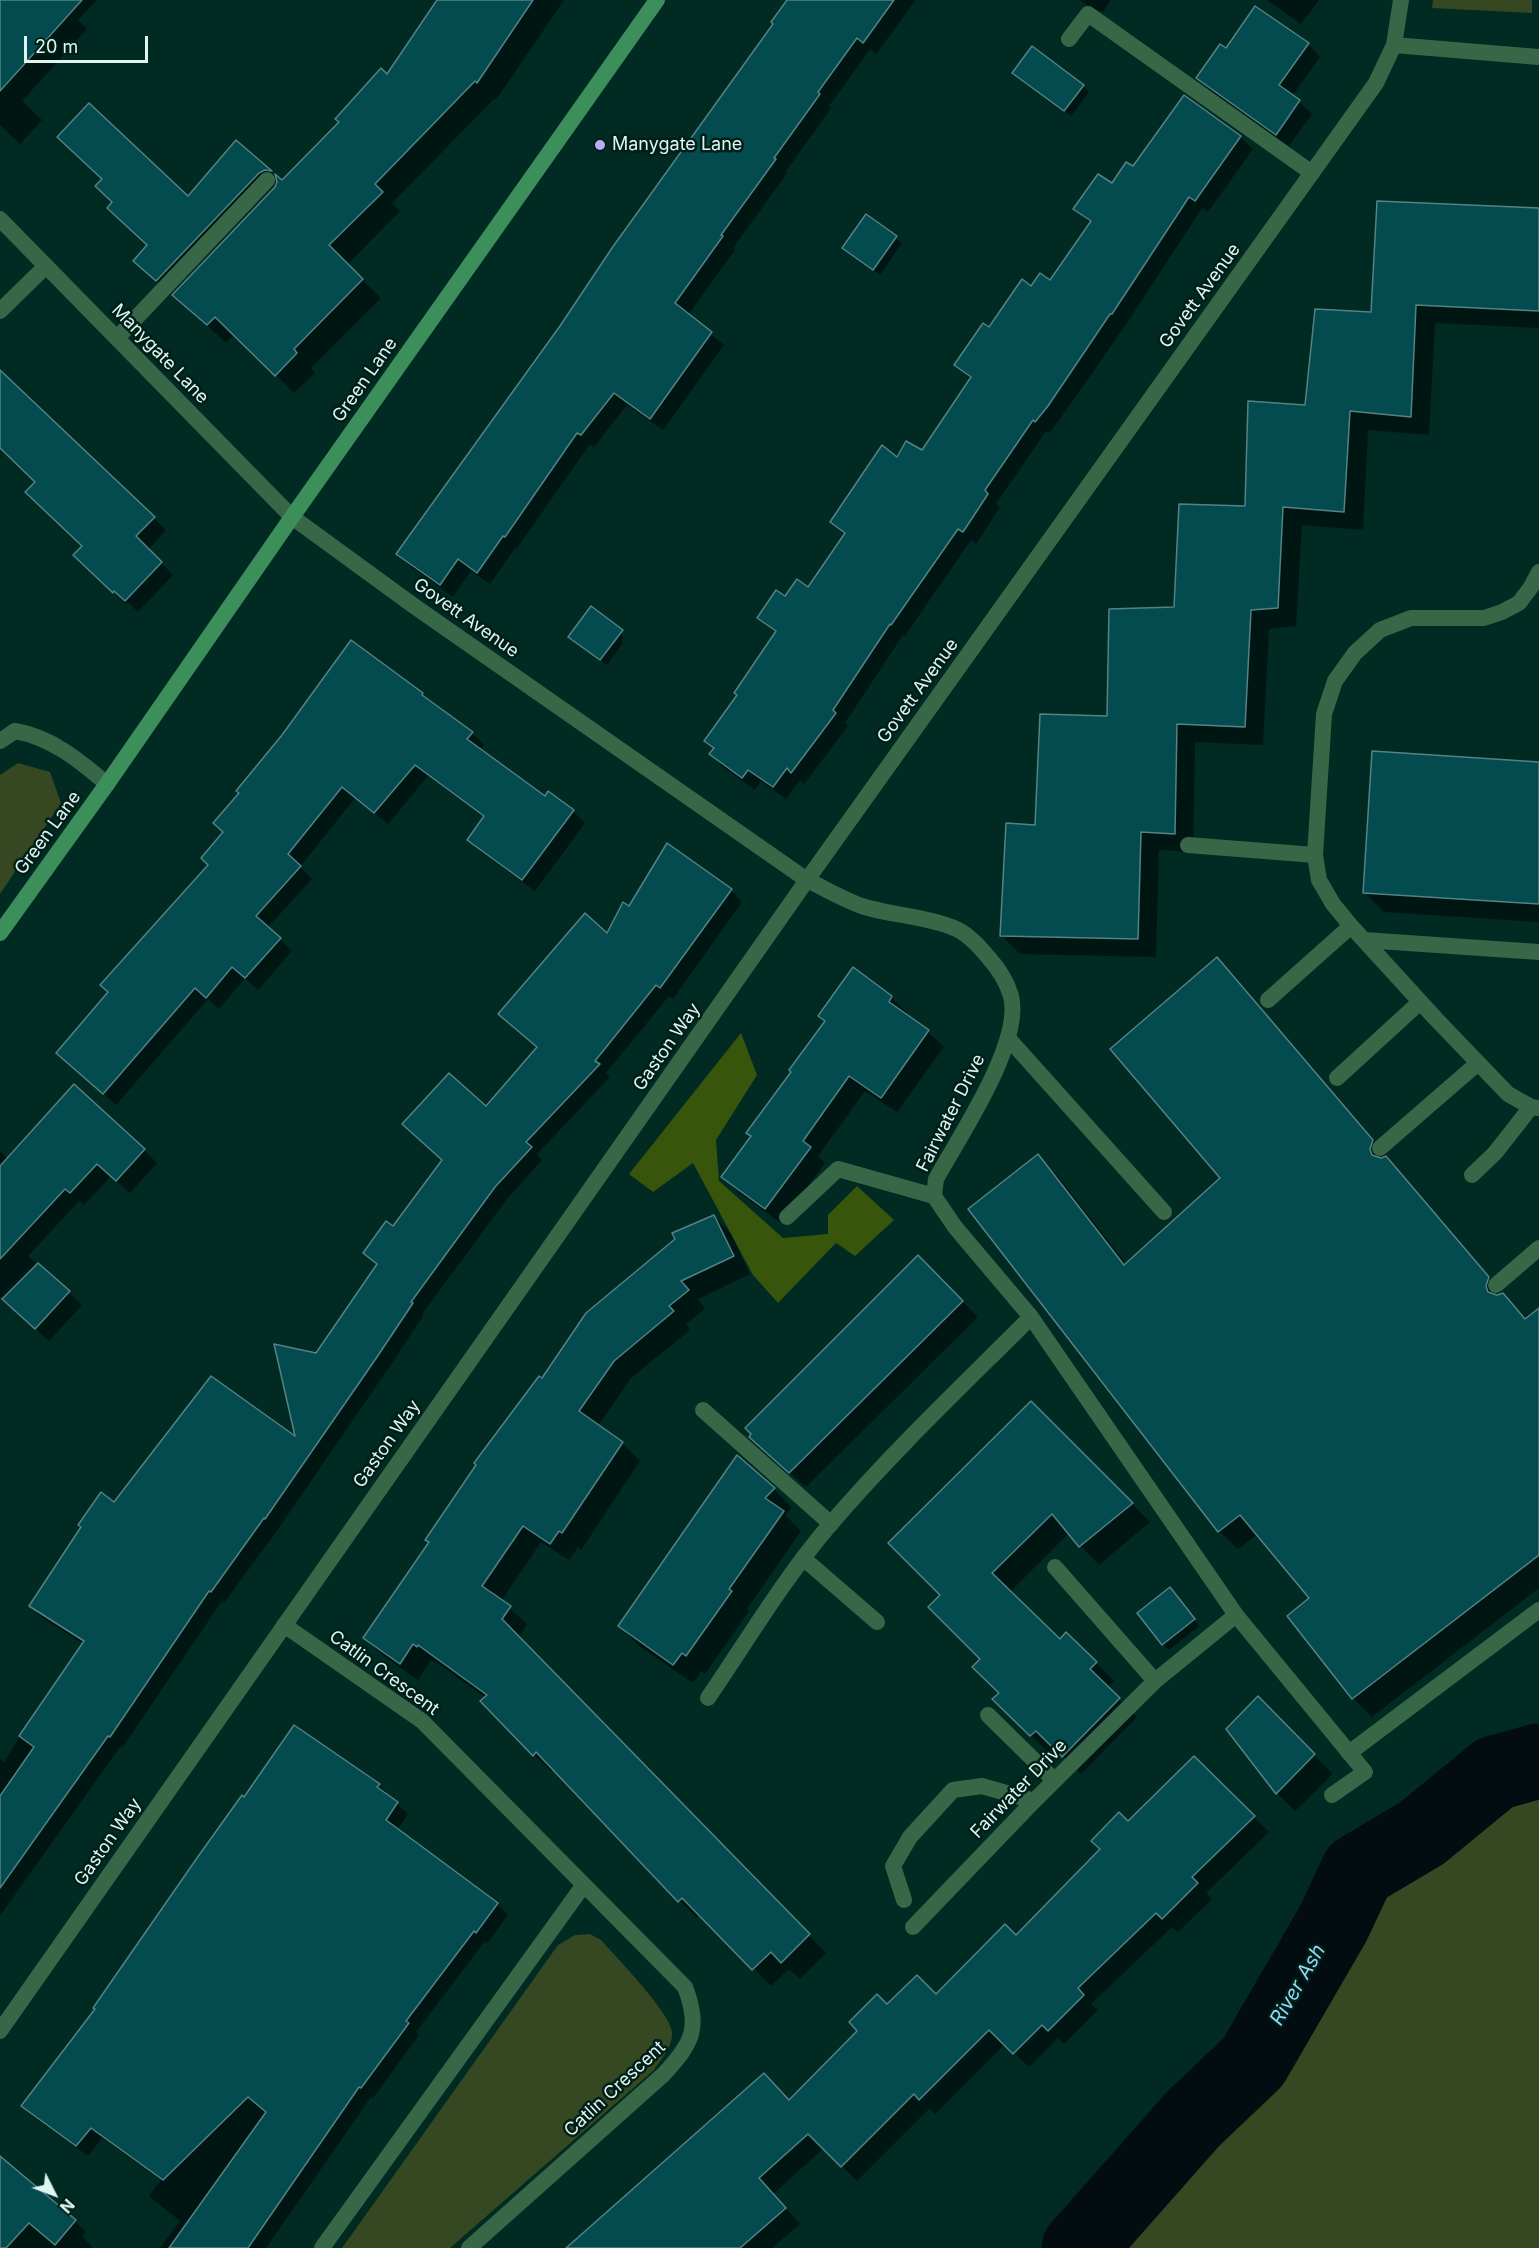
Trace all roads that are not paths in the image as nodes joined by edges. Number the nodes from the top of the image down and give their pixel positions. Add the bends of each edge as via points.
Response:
1 (657, 0) edge
2 (1401, 0) edge
3 (1069, 39) dead end
4 (1394, 45) junction
5 (1539, 57) edge
6 (1312, 173) junction
7 (267, 180) dead end
8 (0, 219) edge
9 (46, 266) junction
10 (0, 311) edge
11 (117, 338) junction
12 (292, 517) junction
13 (1539, 572) edge
14 (0, 741) edge
15 (107, 784) junction
16 (1188, 845) dead end
17 (1315, 855) junction
18 (807, 880) junction
19 (1351, 926) junction
20 (0, 933) edge
21 (1364, 940) junction
22 (1539, 952) edge
23 (1268, 1000) dead end
24 (1420, 1002) junction
25 (1008, 1038) junction
26 (1478, 1063) junction
27 (1337, 1078) dead end
28 (1535, 1107) edge
29 (1380, 1148) dead end
30 (1472, 1175) dead end
31 (934, 1196) junction
32 (1164, 1212) dead end
33 (787, 1217) dead end
34 (1539, 1248) edge
35 (1496, 1285) dead end
36 (1031, 1317) junction
37 (703, 1410) dead end
38 (831, 1524) junction
39 (803, 1558) junction
40 (1055, 1567) dead end
41 (1539, 1610) edge
42 (1236, 1615) junction
43 (877, 1622) dead end
44 (284, 1625) junction
45 (1155, 1681) junction
46 (708, 1698) dead end
47 (988, 1715) dead end
48 (1349, 1753) junction
49 (1054, 1780) junction
50 (1332, 1795) dead end
51 (1034, 1801) junction
52 (583, 1886) junction
53 (904, 1900) dead end
54 (913, 1927) dead end
55 (0, 2031) edge
56 (322, 2248) edge
57 (469, 2248) edge

1 - 12 main road, Green Lane
2 - 4 street, Govett Avenue
3 - 6 street via 1088,14
4 - 5 street
4 - 6 street, Govett Avenue via 1376,83
6 - 18 street, Govett Avenue
7 - 11 street
8 - 9 street, Manygate Lane
9 - 10 street
9 - 11 street, Manygate Lane
11 - 12 street, Manygate Lane
12 - 15 main road, Green Lane
12 - 18 street, Govett Avenue
13 - 17 street via 1518,603 1502,612 1484,618 1411,618 1380,630 1355,653 1335,681 1324,714
14 - 15 street, Green Lane via 15,731 33,734 85,765
15 - 20 main road, Green Lane
16 - 17 street
17 - 19 street via 1319,880
18 - 25 street, Fairwater Drive via 865,907 930,919 965,935 999,970 1011,997
18 - 44 street, Gaston Way
19 - 21 street
19 - 23 street
21 - 22 street
21 - 24 street
24 - 26 street
24 - 27 street
25 - 31 street, Fairwater Drive via 999,1066 936,1179
25 - 32 street
26 - 28 street via 1508,1094
26 - 29 street
28 - 30 street
31 - 33 street via 838,1169
31 - 36 street, Fairwater Drive via 955,1227
34 - 35 street
36 - 38 street
36 - 42 street, Fairwater Drive
37 - 38 street
38 - 39 street
39 - 43 street
39 - 46 street
40 - 45 street
41 - 48 street
42 - 45 street, Fairwater Drive
42 - 48 street, Fairwater Drive
44 - 52 street, Catlin Crescent via 422,1721
44 - 55 street, Gaston Way
45 - 49 street, Fairwater Drive
47 - 49 street
48 - 50 street, Fairwater Drive via 1365,1772
49 - 51 street, Fairwater Drive
51 - 53 street via 982,1786 953,1790 910,1837 893,1866
51 - 54 street, Fairwater Drive
52 - 56 street
52 - 57 street, Catlin Crescent via 685,1987 693,2008 692,2033 682,2054 664,2074

